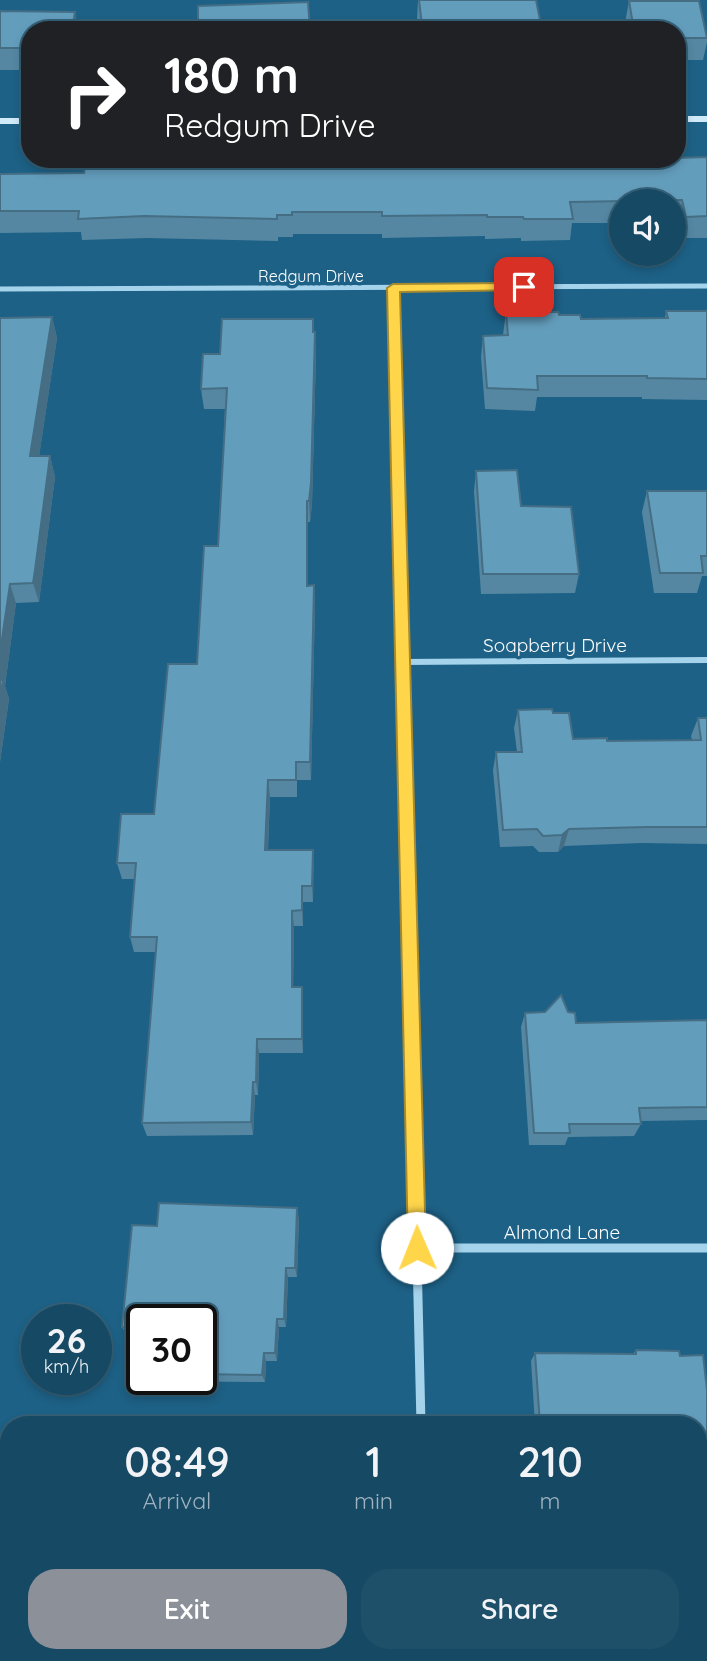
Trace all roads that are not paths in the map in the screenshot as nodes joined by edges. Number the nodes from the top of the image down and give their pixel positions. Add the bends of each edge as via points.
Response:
1 (707, 118) edge
2 (686, 119) edge
3 (0, 121) edge
4 (21, 121) edge
5 (707, 286) edge
6 (393, 288) junction
7 (0, 289) edge
8 (707, 660) edge
9 (402, 662) junction
10 (417, 1248) junction
11 (707, 1248) edge
12 (421, 1416) edge

1 - 2 street
3 - 4 street
5 - 6 street, Redgum Drive
6 - 7 street, Redgum Drive
6 - 9 street
8 - 9 street, Soapberry Drive
9 - 10 street
10 - 11 street, Almond Lane
10 - 12 street

